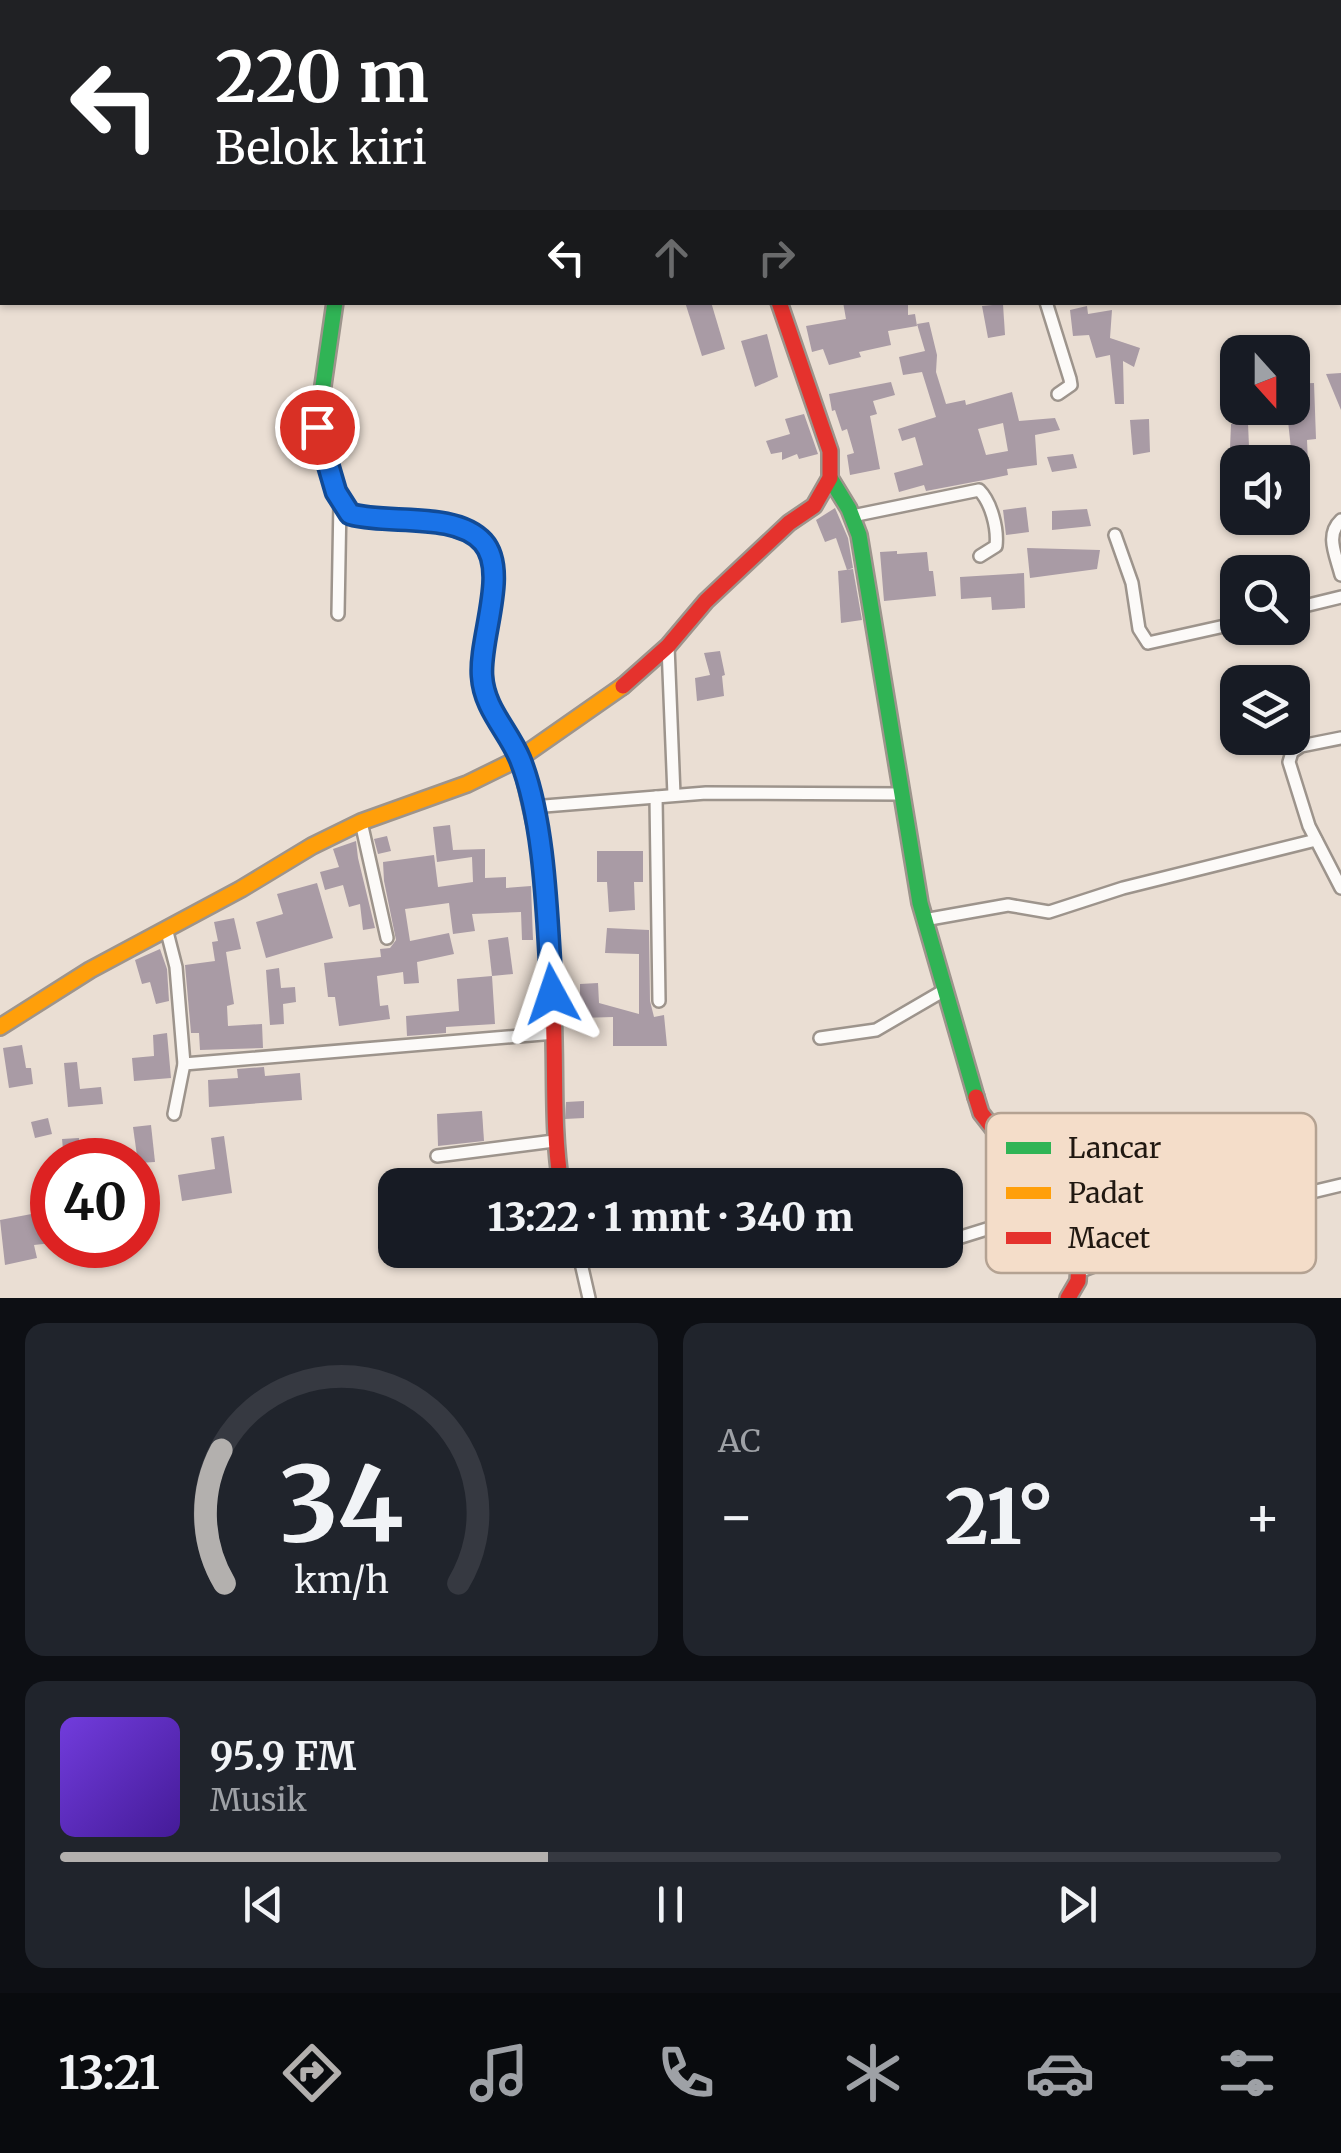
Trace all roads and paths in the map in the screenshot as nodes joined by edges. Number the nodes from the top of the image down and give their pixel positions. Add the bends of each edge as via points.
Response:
1 (335, 305) edge
2 (780, 305) edge
3 (1047, 305) edge
4 (1058, 394) dead end
5 (830, 478) junction
6 (340, 501) junction
7 (852, 516) junction
8 (1341, 520) edge
9 (1115, 535) dead end
10 (980, 556) dead end
11 (1341, 574) edge
12 (1341, 597) edge
13 (1310, 605) edge
14 (338, 614) dead end
15 (1220, 627) edge
16 (668, 646) junction
17 (1341, 738) edge
18 (520, 758) junction
19 (902, 794) junction
20 (674, 796) junction
21 (656, 797) junction
22 (532, 807) junction
23 (361, 822) junction
24 (1316, 840) junction
25 (1341, 888) edge
26 (924, 920) junction
27 (166, 928) junction
28 (387, 938) dead end
29 (943, 991) junction
30 (659, 1001) dead end
31 (0, 1027) edge
32 (555, 1033) junction
33 (820, 1038) dead end
34 (184, 1064) junction
35 (174, 1114) dead end
36 (986, 1118) edge
37 (554, 1141) junction
38 (437, 1156) dead end
39 (558, 1168) edge
40 (1341, 1185) edge
41 (1316, 1191) edge
42 (582, 1268) edge
43 (1079, 1273) edge
44 (590, 1298) edge
45 (1068, 1298) edge

1 - 6 street via 317,427
2 - 5 street via 830,451
3 - 4 street via 1070,379
5 - 7 street
5 - 16 street via 814,506 706,601
6 - 14 street
6 - 18 street via 362,518 438,522 485,544 494,580 483,685
7 - 10 street via 979,490 997,536 996,546
7 - 19 street
8 - 11 street via 1331,536
9 - 15 street via 1148,643
12 - 13 street
16 - 18 street via 610,698
16 - 20 street
17 - 24 street via 1301,746 1289,762
18 - 22 street
18 - 23 street
19 - 20 street
19 - 26 street
20 - 21 street
21 - 22 street
21 - 30 street
22 - 32 street
23 - 27 street
23 - 28 street
24 - 25 street
24 - 26 street via 1050,912 1008,904
26 - 29 street
27 - 31 street
27 - 34 street
29 - 33 street via 876,1030
29 - 36 street
32 - 34 street
32 - 37 street
34 - 35 street
37 - 38 street
37 - 39 street
40 - 41 street
42 - 44 street
43 - 45 street

